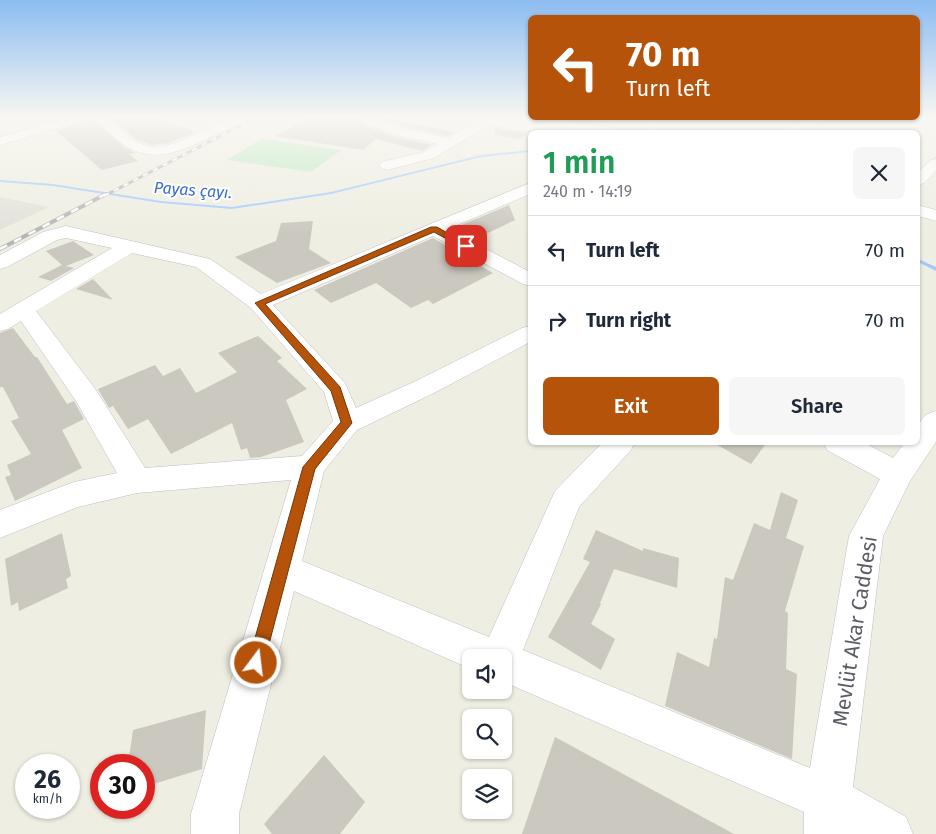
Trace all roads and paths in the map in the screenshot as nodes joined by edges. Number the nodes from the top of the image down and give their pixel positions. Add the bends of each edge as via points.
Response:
1 (424, 156) edge
2 (936, 163) edge
3 (387, 164) dead end
4 (920, 178) edge
5 (528, 189) edge
6 (920, 211) edge
7 (936, 216) edge
8 (434, 229) junction
9 (129, 246) junction
10 (0, 262) edge
11 (528, 279) edge
12 (259, 303) junction
13 (24, 310) junction
14 (0, 324) edge
15 (528, 334) edge
16 (936, 421) edge
17 (347, 423) junction
18 (920, 443) edge
19 (618, 445) edge
20 (843, 445) edge
21 (919, 445) edge
22 (310, 467) junction
23 (898, 474) junction
24 (137, 481) junction
25 (0, 524) edge
26 (282, 569) junction
27 (472, 649) edge
28 (504, 649) edge
29 (512, 666) edge
30 (828, 816) edge
31 (215, 834) edge
32 (889, 834) edge

1 - 3 street
2 - 4 street
5 - 8 street
6 - 7 street
8 - 11 street
8 - 12 street
9 - 10 street via 66,232 50,236
9 - 12 street via 204,263
9 - 13 street
12 - 17 street via 336,389
13 - 14 street
13 - 24 street via 87,396
15 - 17 street via 426,387
16 - 18 street, Mevlüt Akar Caddesi
17 - 22 street
19 - 28 street via 566,500
20 - 23 street
21 - 23 street, Mevlüt Akar Caddesi
22 - 24 street
22 - 26 street
23 - 30 street, Mevlüt Akar Caddesi via 866,536
24 - 25 street via 74,495
26 - 27 street
26 - 31 street via 215,814
29 - 30 street
30 - 32 street

